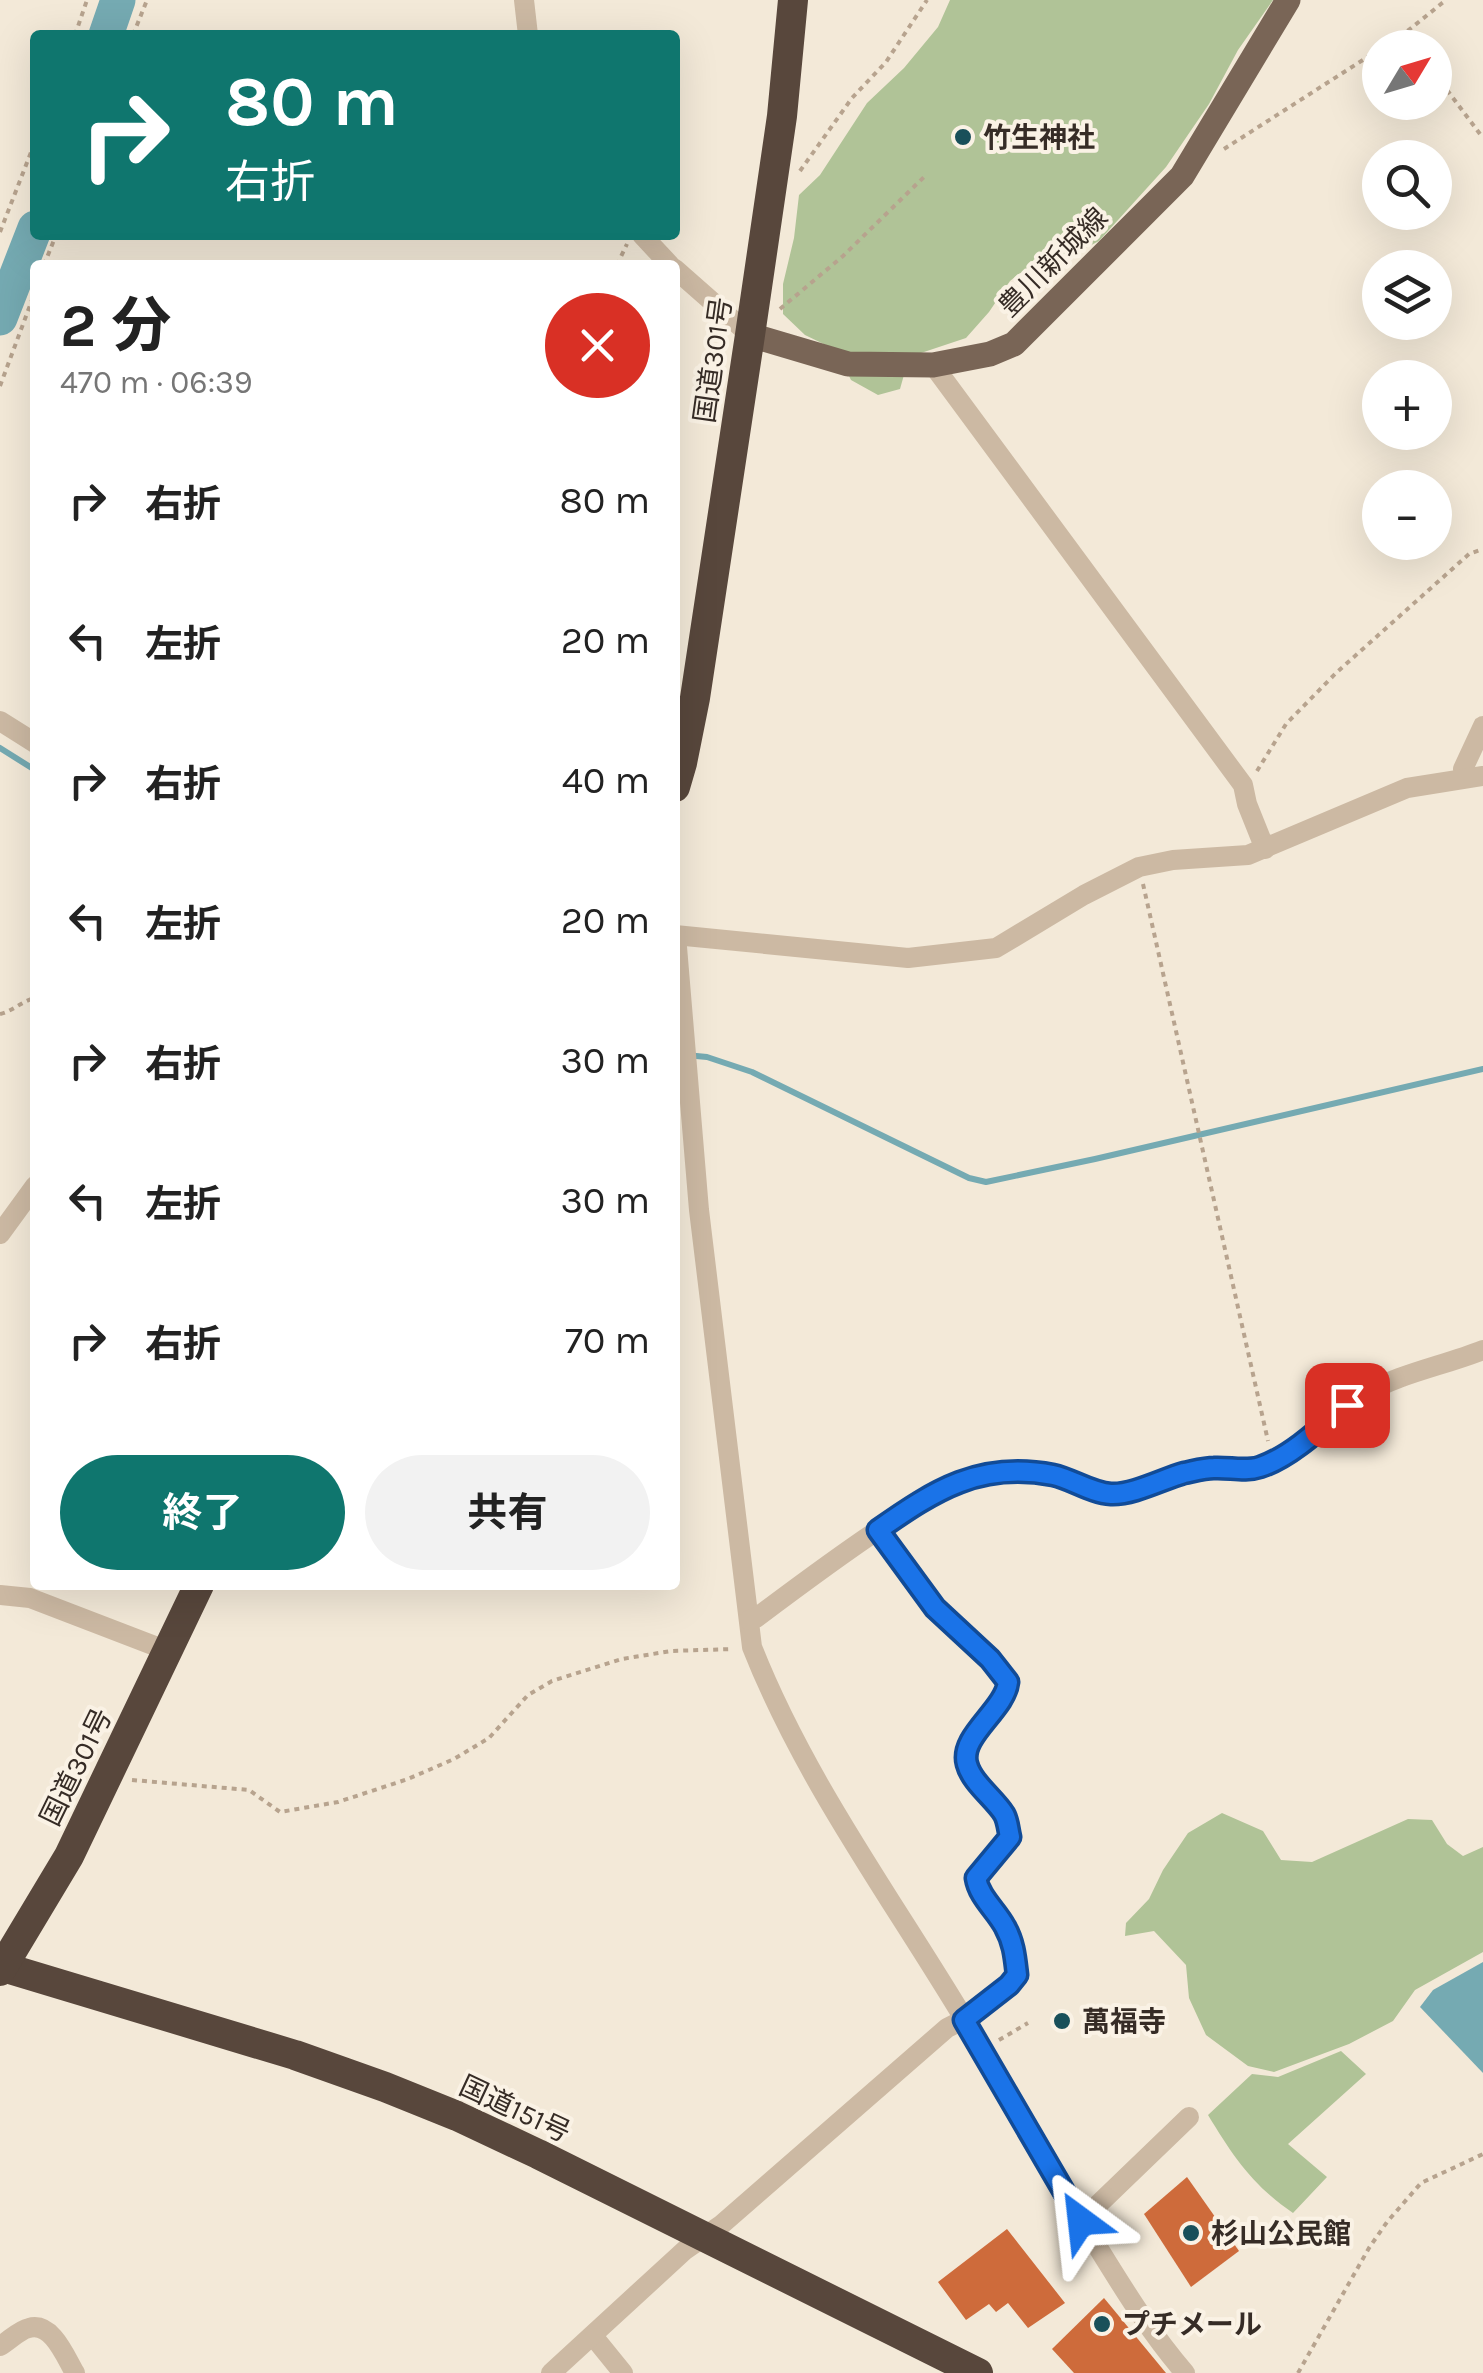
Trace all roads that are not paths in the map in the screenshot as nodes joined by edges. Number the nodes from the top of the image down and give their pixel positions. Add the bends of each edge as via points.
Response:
1 (524, 0) edge
2 (794, 0) edge
3 (1288, 0) edge
4 (527, 30) edge
5 (647, 240) edge
6 (665, 260) edge
7 (680, 274) edge
8 (750, 335) junction
9 (933, 365) junction
10 (0, 720) edge
11 (1483, 726) edge
12 (30, 740) edge
13 (680, 770) edge
14 (1473, 777) edge
15 (1265, 849) junction
16 (680, 935) edge
17 (680, 993) edge
18 (30, 1193) edge
19 (0, 1234) edge
20 (1483, 1350) edge
21 (878, 1530) junction
22 (197, 1590) edge
23 (0, 1595) edge
24 (749, 1620) junction
25 (168, 1651) junction
26 (1, 1968) edge
27 (964, 2020) junction
28 (1189, 2116) dead end
29 (1081, 2221) junction
30 (704, 2238) junction
31 (593, 2336) junction
32 (0, 2346) edge
33 (75, 2373) edge
34 (551, 2373) edge
35 (623, 2373) edge
36 (978, 2373) edge
37 (1185, 2373) edge

1 - 4 street
2 - 8 highway, 国道301号
3 - 9 main road, 豊川新城線 via 1182,176 1014,344
5 - 6 street
7 - 8 street
8 - 9 main road, 豊川新城線 via 848,364
8 - 13 highway, 国道301号
9 - 15 street via 1243,784
10 - 12 street
11 - 14 street via 1463,770
14 - 15 street via 1407,788
15 - 16 street via 1139,867 996,948 908,958
17 - 24 street
18 - 19 street
20 - 21 street via 1368,1392 1261,1467 1188,1472 1119,1494 1024,1470 978,1475 946,1486
21 - 24 street
21 - 27 street via 935,1608 1008,1682 1007,1694 965,1754 967,1768 1006,1817 1010,1837 976,1878 1014,1948 1017,1975
22 - 25 highway, 国道301号
23 - 25 street via 30,1598
24 - 27 street via 773,1700
25 - 26 highway, 国道301号 via 69,1856
26 - 30 highway, 国道151号 via 385,2087
27 - 29 street
27 - 30 street
28 - 29 street
29 - 37 street
30 - 31 street
30 - 36 highway, 国道151号
31 - 34 street
31 - 35 street
32 - 33 street via 38,2327 53,2336

